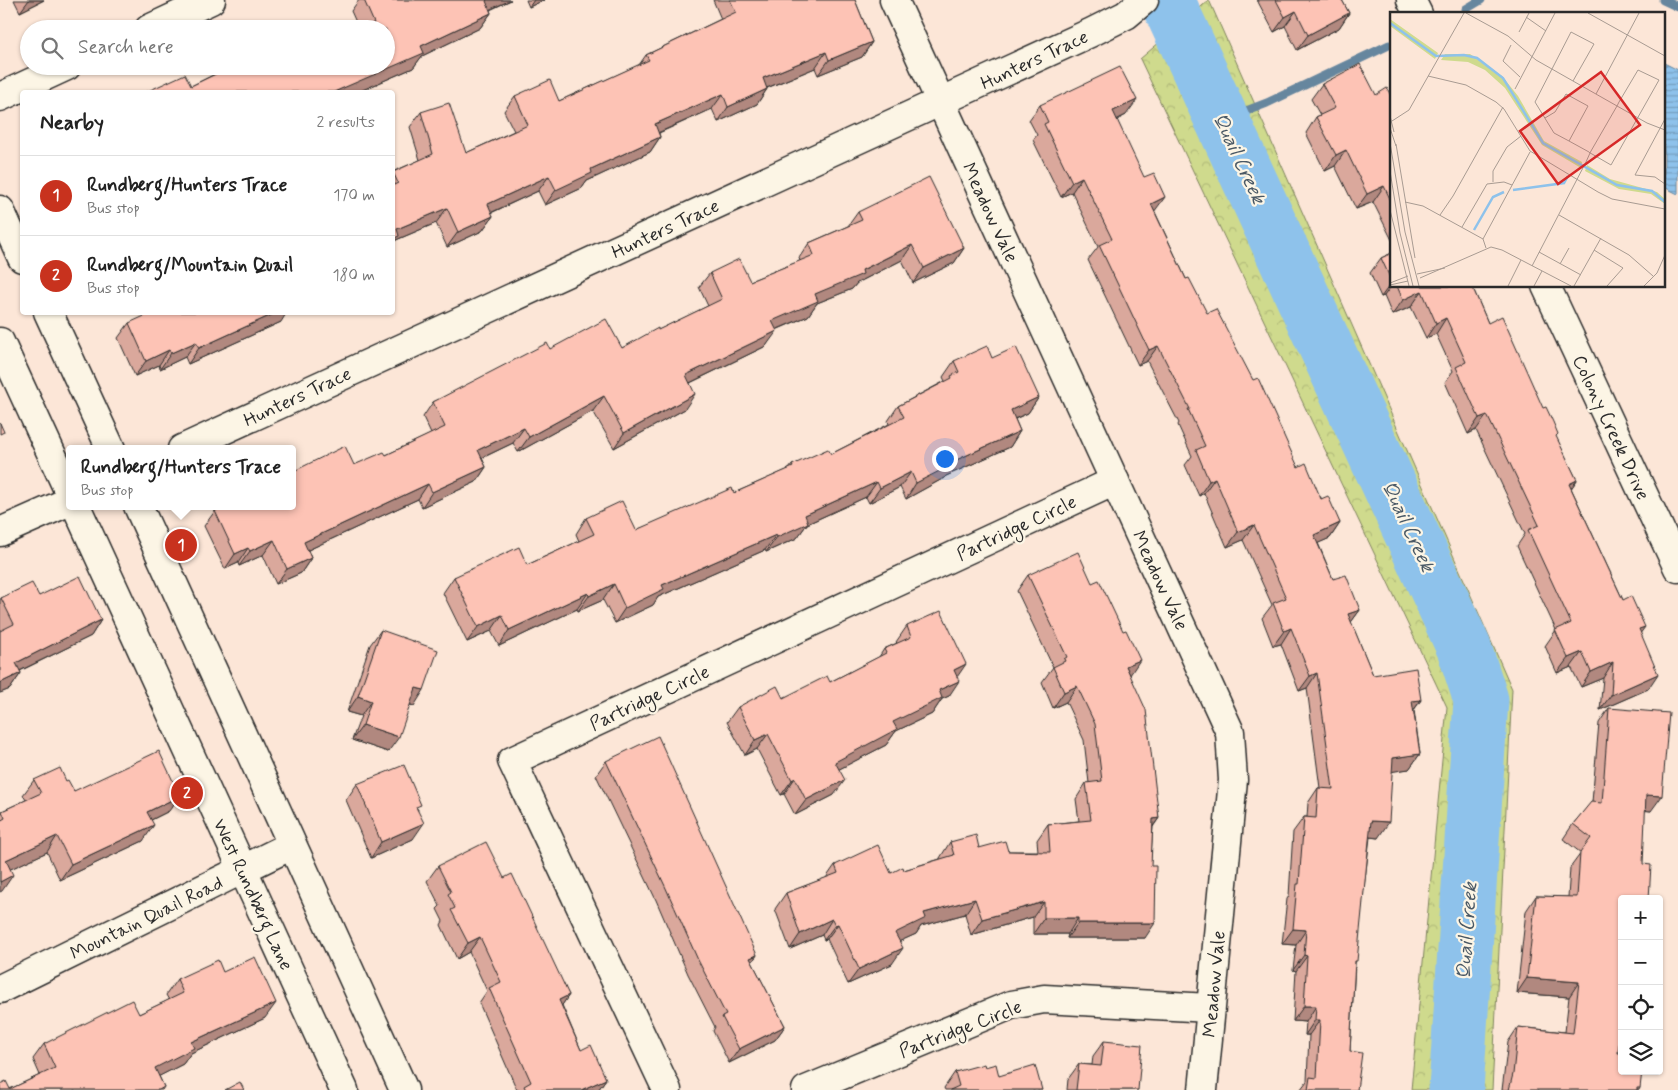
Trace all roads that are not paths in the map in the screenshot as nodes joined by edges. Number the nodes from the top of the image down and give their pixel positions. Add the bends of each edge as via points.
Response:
1 (211, 0) edge
2 (894, 0) edge
3 (1411, 0) edge
4 (1135, 7) edge
5 (1417, 12) edge
6 (168, 20) edge
7 (48, 75) edge
8 (0, 97) edge
9 (940, 102) junction
10 (0, 210) edge
11 (20, 254) edge
12 (1547, 288) edge
13 (49, 315) edge
14 (0, 342) edge
15 (109, 445) edge
16 (191, 445) edge
17 (1115, 481) junction
18 (66, 485) edge
19 (66, 502) edge
20 (78, 510) edge
21 (140, 510) edge
22 (0, 532) edge
23 (1678, 568) edge
24 (292, 845) junction
25 (242, 869) junction
26 (0, 989) edge
27 (1210, 1008) junction
28 (344, 1090) edge
29 (404, 1090) edge
30 (667, 1090) edge
31 (806, 1090) edge
32 (1204, 1090) edge

1 - 6 street
2 - 9 street, Meadow Vale
3 - 5 street
4 - 9 street, Hunters Trace
7 - 8 street
9 - 16 street, Hunters Trace
9 - 17 street, Meadow Vale
10 - 11 street
12 - 23 street, Colony Creek Drive
13 - 15 street
14 - 18 street
17 - 27 street, Meadow Vale via 1230,732 1233,780
17 - 30 street, Partridge Circle via 512,761
19 - 22 street
20 - 25 street, West Rundberg Lane
21 - 24 street
24 - 25 street, Mountain Quail Road
24 - 29 street
25 - 26 street, Mountain Quail Road
25 - 28 street, West Rundberg Lane
27 - 31 street, Partridge Circle via 1044,1000 1011,1004
27 - 32 street, Meadow Vale

